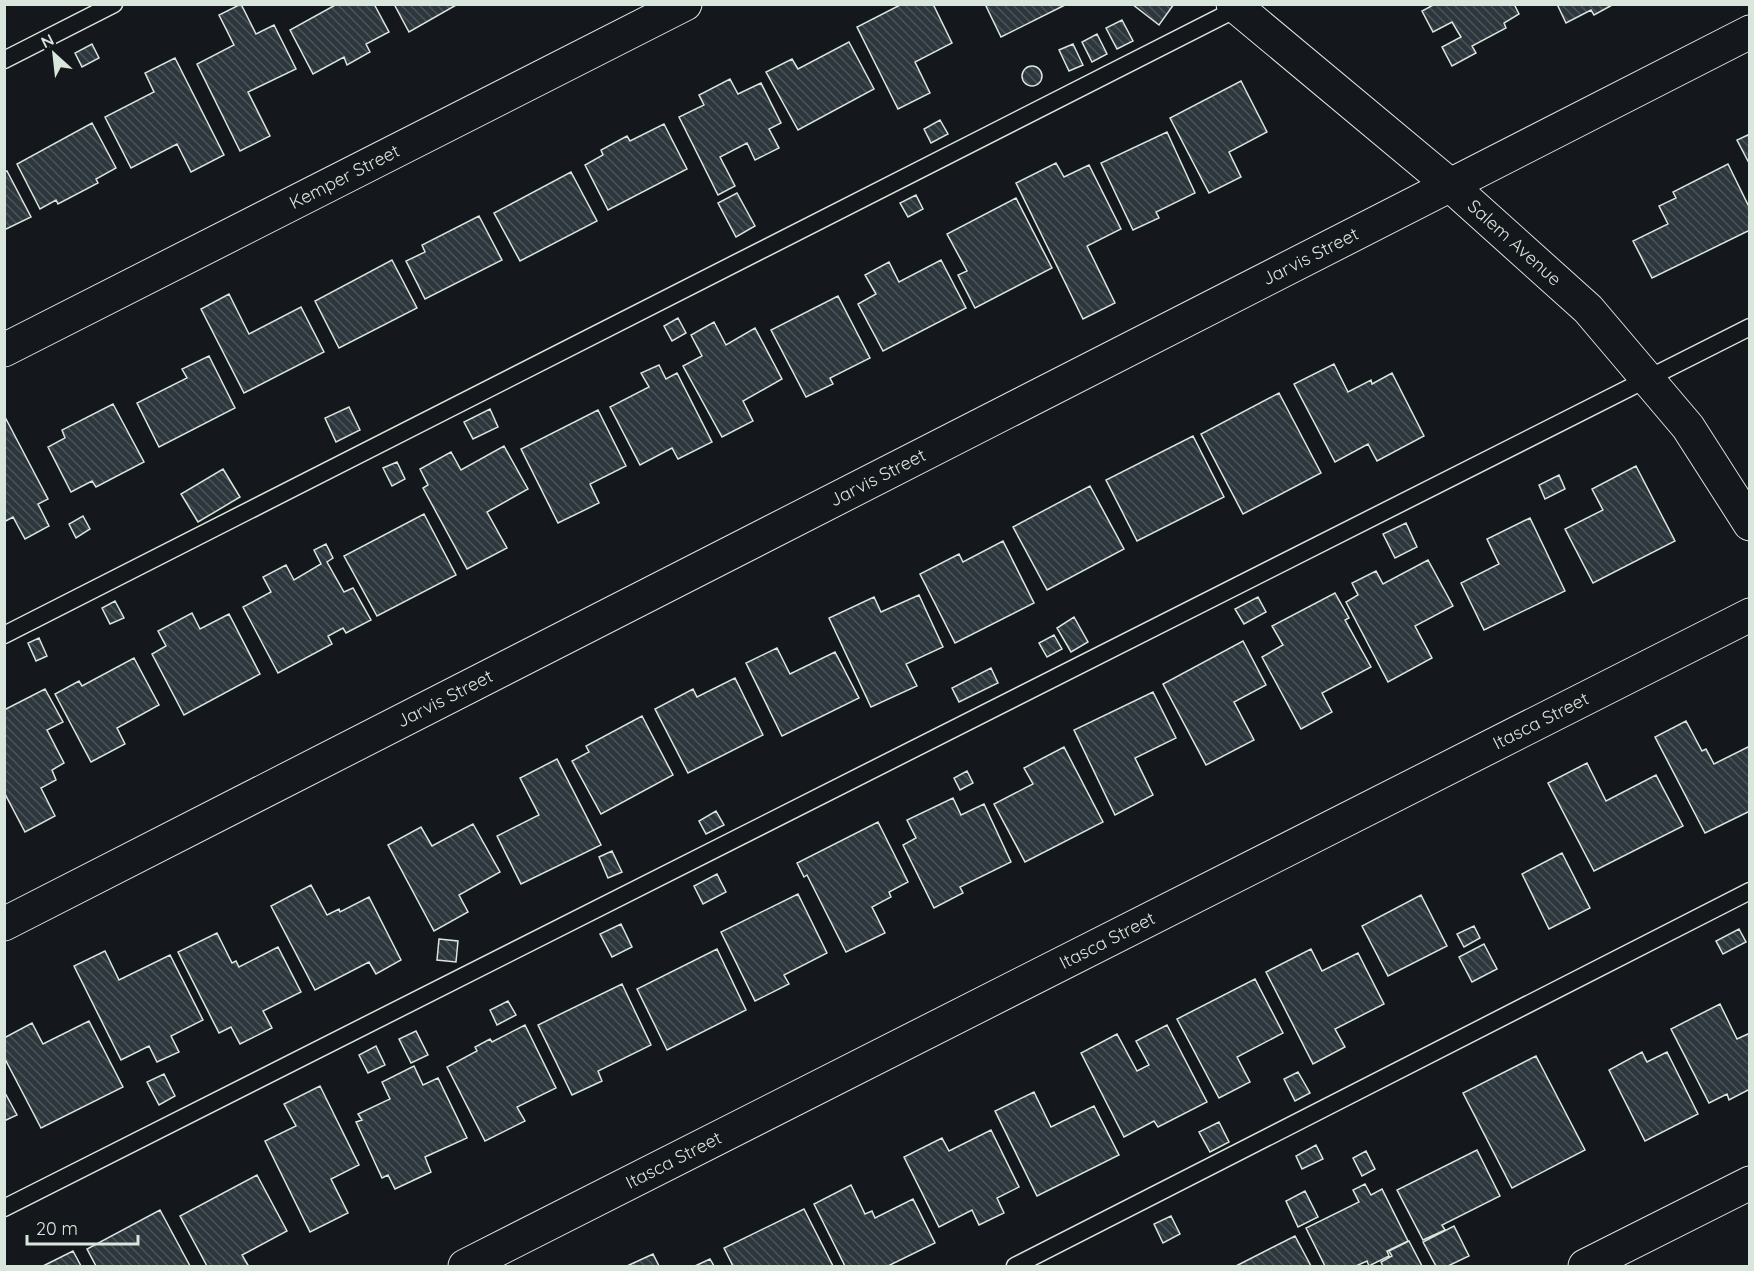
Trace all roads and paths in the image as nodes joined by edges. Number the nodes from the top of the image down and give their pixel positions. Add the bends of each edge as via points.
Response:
1 (114, 4) edge
2 (685, 4) edge
3 (1238, 6) edge
4 (1749, 32) edge
5 (4, 60) edge
6 (1449, 184) junction
7 (1749, 327) edge
8 (4, 350) edge
9 (1648, 380) junction
10 (1749, 524) edge
11 (1749, 615) edge
12 (4, 635) edge
13 (1749, 891) edge
14 (4, 924) edge
15 (1749, 1183) edge
16 (4, 1208) edge
17 (465, 1266) edge
18 (1015, 1266) edge
19 (1585, 1266) edge

1 - 5 lane
2 - 8 street, Kemper Street
3 - 6 street, Salem Avenue
3 - 12 lane
4 - 6 street, Jarvis Street
6 - 9 street, Salem Avenue via 1588,309
6 - 14 street, Jarvis Street
7 - 9 lane
9 - 10 street, Salem Avenue via 1688,427
9 - 16 lane
11 - 17 street, Itasca Street
13 - 18 lane
15 - 19 street

